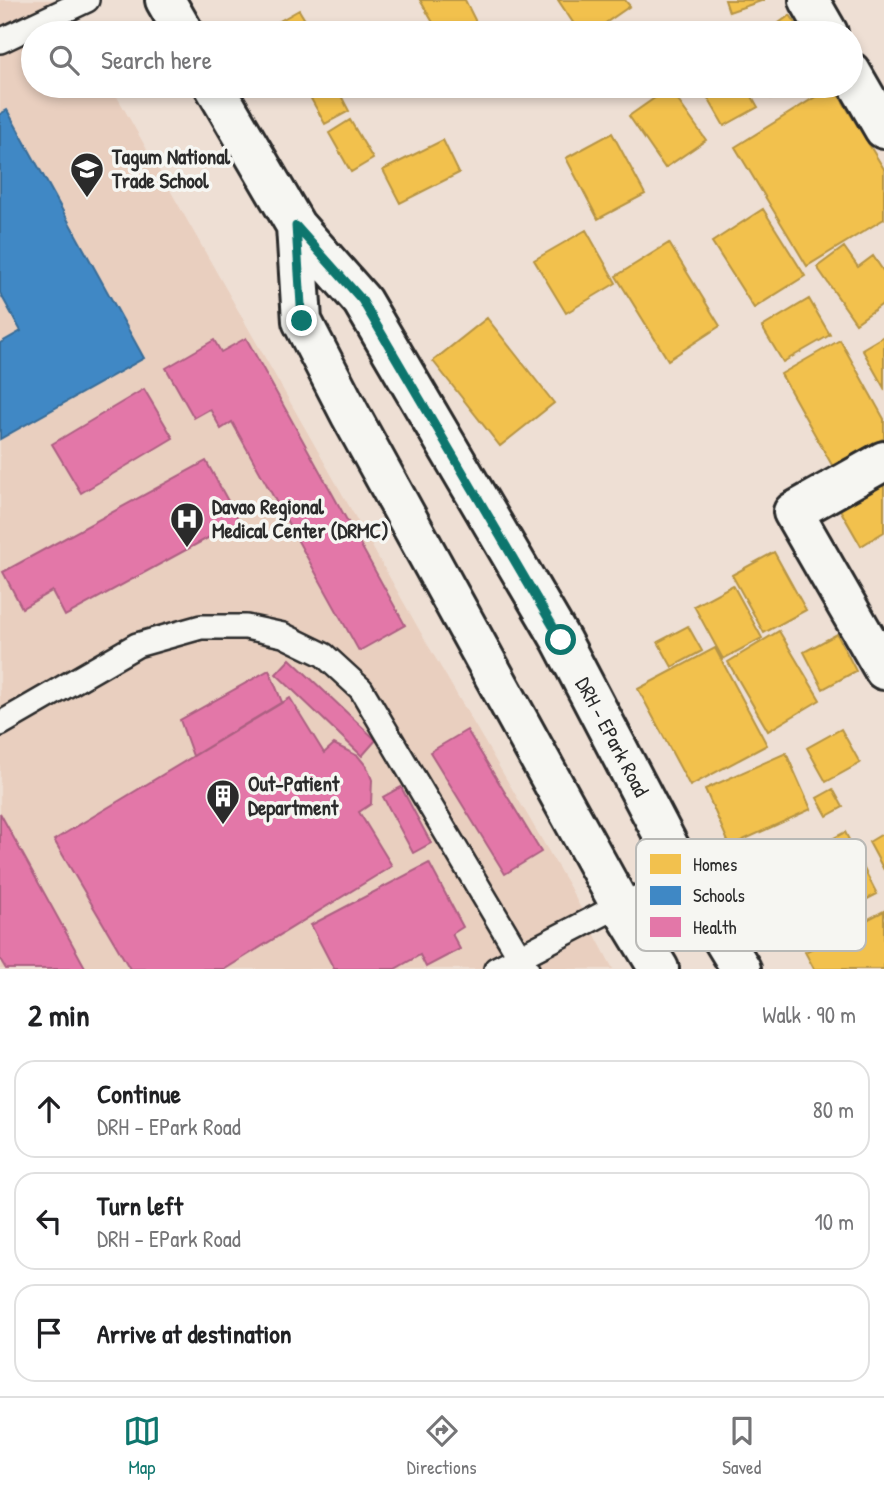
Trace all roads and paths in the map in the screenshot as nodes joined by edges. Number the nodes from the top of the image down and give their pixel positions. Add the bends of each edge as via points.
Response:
1 (87, 0) edge
2 (165, 0) edge
3 (809, 0) edge
4 (42, 21) edge
5 (177, 21) edge
6 (821, 21) edge
7 (21, 31) edge
8 (0, 41) edge
9 (863, 93) edge
10 (221, 98) edge
11 (884, 129) edge
12 (296, 226) junction
13 (884, 461) edge
14 (884, 670) edge
15 (0, 724) edge
16 (665, 839) edge
17 (636, 898) edge
18 (620, 905) junction
19 (636, 931) edge
20 (648, 951) edge
21 (730, 951) edge
22 (524, 963) edge
23 (496, 969) edge
24 (659, 969) edge
25 (741, 969) edge

1 - 4 lane
2 - 5 main road
3 - 6 main road
7 - 8 lane
9 - 11 main road
10 - 12 main road, DRH - EPark Road
12 - 16 main road, DRH - EPark Road via 362,300 561,640
12 - 18 main road, DRH - EPark Road via 302,321
13 - 14 main road via 793,512
15 - 22 lane via 137,645 201,627 246,627 282,635 324,655 361,689
17 - 18 lane
18 - 19 main road, DRH - EPark Road
18 - 22 lane
20 - 24 main road, DRH - EPark Road
21 - 25 main road, DRH - EPark Road
22 - 23 lane

